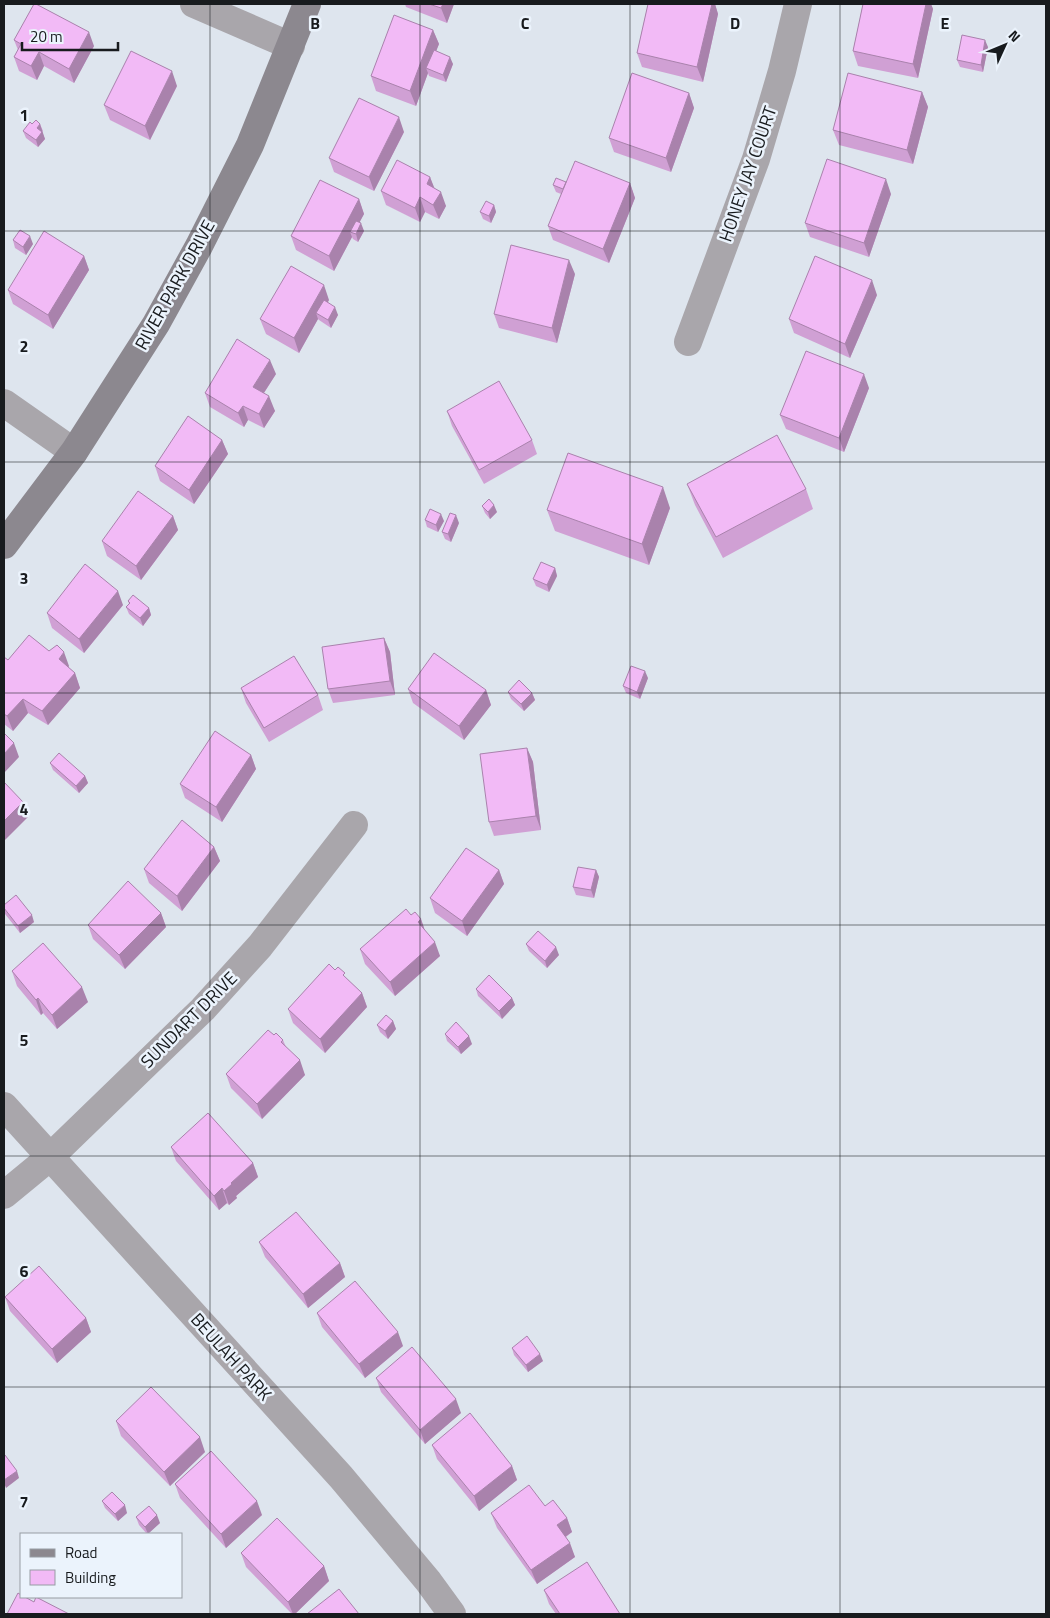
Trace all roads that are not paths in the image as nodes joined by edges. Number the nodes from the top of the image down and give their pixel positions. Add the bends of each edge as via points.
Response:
1 (194, 4) edge
2 (307, 4) edge
3 (798, 4) edge
4 (291, 46) junction
5 (688, 342) dead end
6 (4, 403) edge
7 (74, 452) junction
8 (4, 545) edge
9 (354, 825) dead end
10 (4, 1106) edge
11 (49, 1158) junction
12 (4, 1195) edge
13 (452, 1614) edge

1 - 4 street
2 - 4 street, RIVER PARK DRIVE
3 - 5 street, HONEY JAY COURT via 756,159
4 - 7 street, RIVER PARK DRIVE via 250,145 199,246 156,324
6 - 7 street
7 - 8 street, RIVER PARK DRIVE
9 - 11 street, SUNDART DRIVE via 260,946 203,1009
10 - 11 street, BEULAH PARK
11 - 12 street, SUNDART DRIVE
11 - 13 street, BEULAH PARK via 341,1477 428,1580

